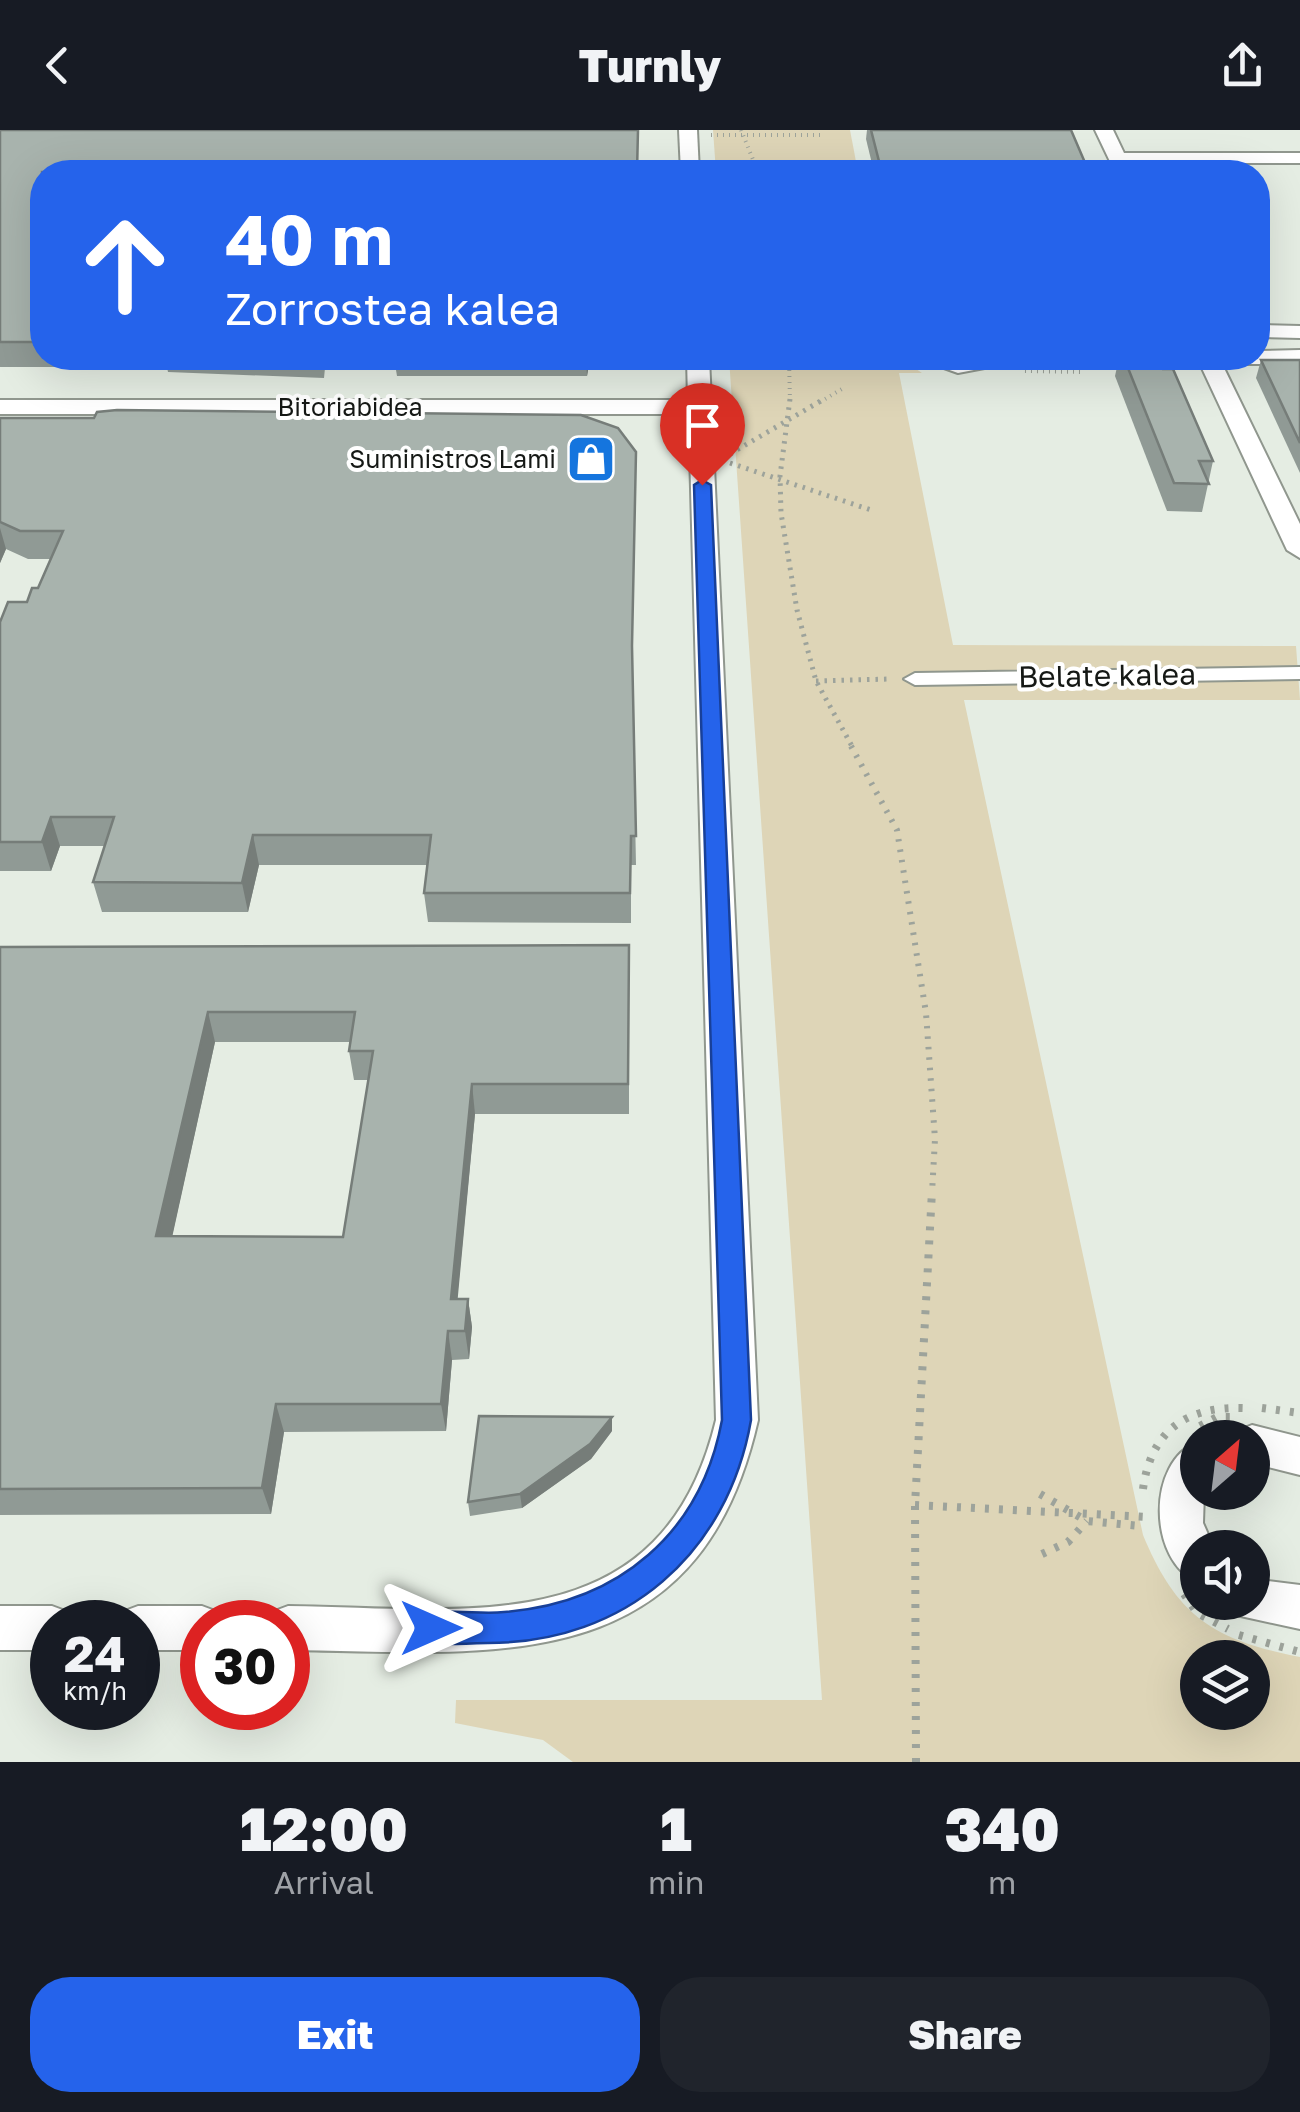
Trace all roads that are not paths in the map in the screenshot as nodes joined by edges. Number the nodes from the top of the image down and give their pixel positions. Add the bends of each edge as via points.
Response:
1 (1104, 130) edge
2 (1300, 158) edge
3 (1118, 160) edge
4 (1255, 160) edge
5 (1270, 331) edge
6 (1300, 332) edge
7 (1300, 357) edge
8 (1270, 358) edge
9 (698, 370) edge
10 (1215, 370) edge
11 (0, 407) edge
12 (700, 407) junction
13 (1300, 550) edge
14 (1300, 673) edge
15 (914, 679) road end
16 (1270, 1448) edge
17 (1300, 1456) edge
18 (1180, 1498) edge
19 (1185, 1530) edge
20 (1270, 1603) edge
21 (1300, 1607) edge
22 (0, 1628) edge
23 (30, 1628) edge
24 (310, 1628) edge

1 - 3 street
2 - 4 street
5 - 6 street
7 - 8 street
9 - 12 street
10 - 13 street
11 - 12 street, Bitoriabidea
12 - 24 street via 737,1420 730,1455 713,1500 684,1542 635,1586 565,1620 502,1628
14 - 15 street, Belate kalea
16 - 17 street
18 - 19 street
20 - 21 street
22 - 23 street

